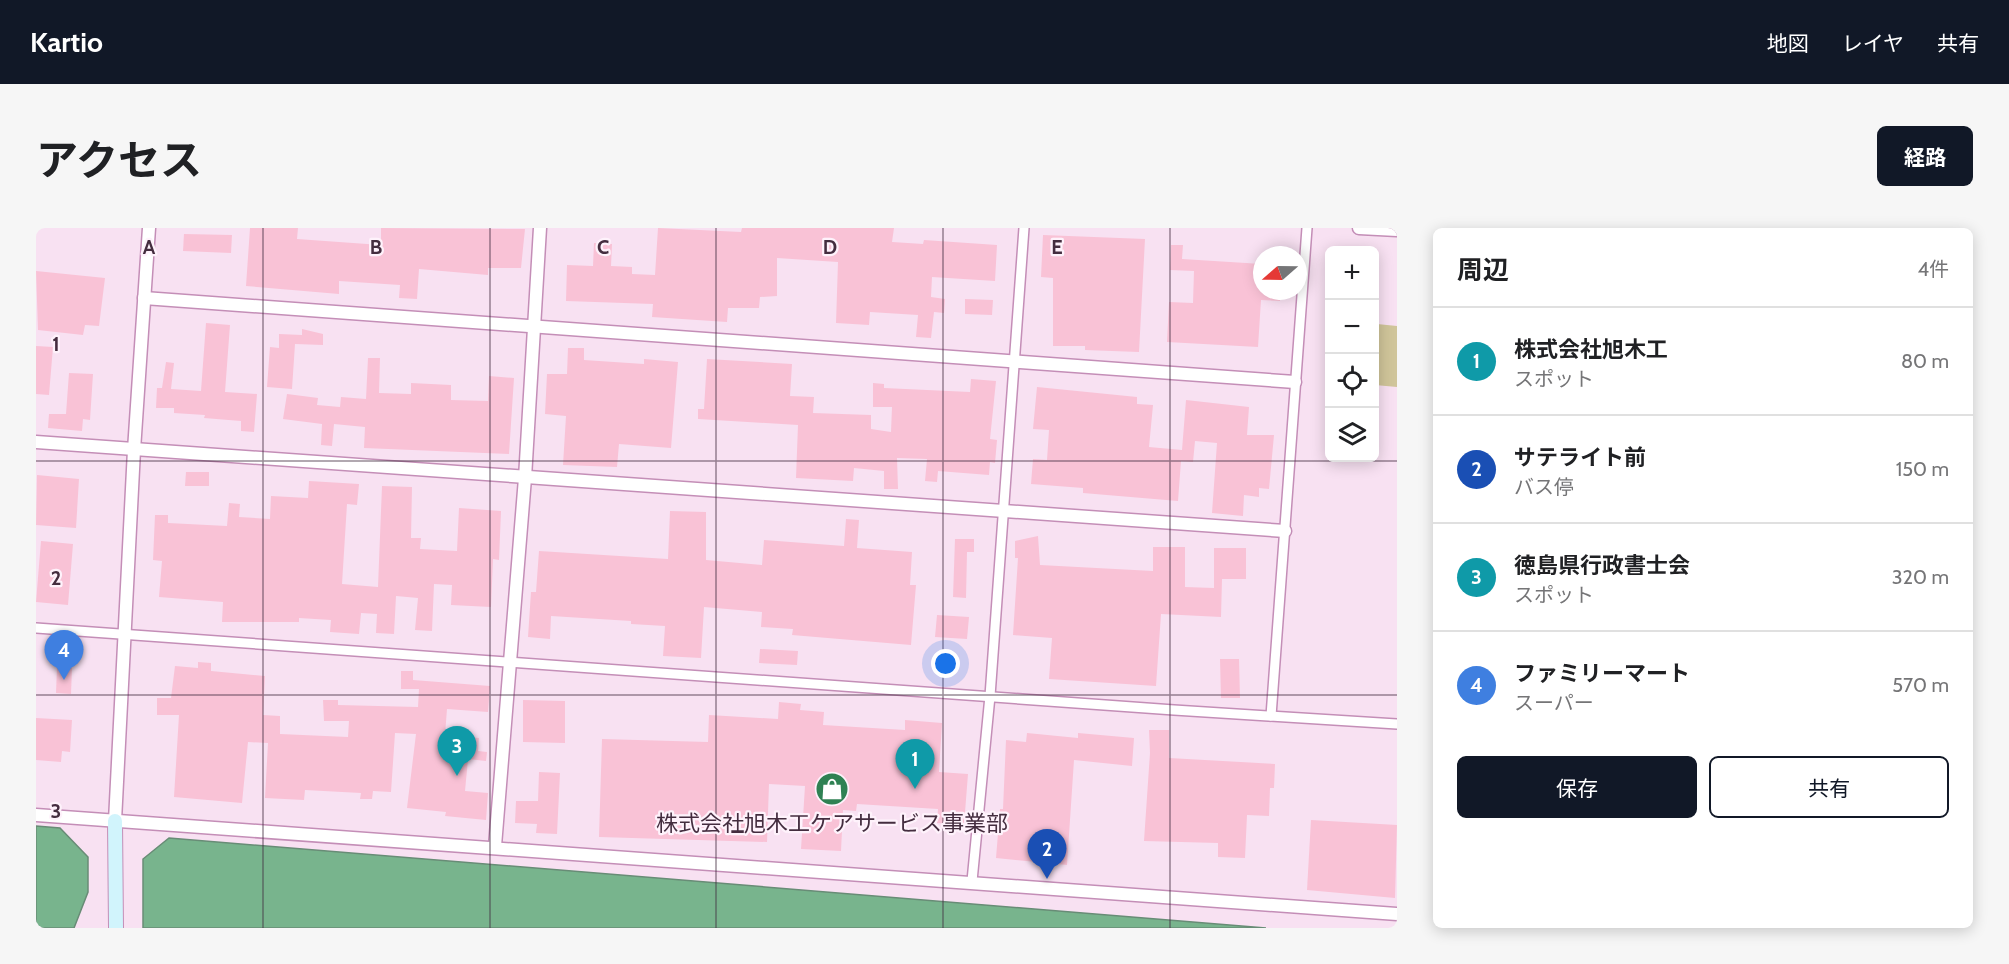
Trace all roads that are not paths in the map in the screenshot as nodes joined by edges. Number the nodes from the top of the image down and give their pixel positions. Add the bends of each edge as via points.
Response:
1 (149, 228) edge
2 (540, 228) edge
3 (1024, 228) edge
4 (1307, 228) edge
5 (1359, 228) edge
6 (1395, 229) edge
7 (144, 298) junction
8 (532, 327) junction
9 (1015, 362) junction
10 (1295, 382) junction
11 (36, 442) edge
12 (134, 450) junction
13 (525, 478) junction
14 (1004, 512) junction
15 (1285, 531) junction
16 (36, 628) edge
17 (124, 636) junction
18 (508, 661) junction
19 (990, 696) junction
20 (1271, 716) junction
21 (1397, 724) edge
22 (36, 815) edge
23 (121, 821) junction
24 (495, 846) junction
25 (972, 881) junction
26 (1397, 914) edge
27 (116, 926) edge

1 - 7 street
2 - 8 street
3 - 9 street
4 - 10 street
5 - 6 street
7 - 8 street
7 - 12 street
8 - 9 street
8 - 13 street
9 - 10 street
9 - 14 street
10 - 15 street
11 - 12 street
12 - 13 street
12 - 17 street
13 - 14 street
13 - 18 street
14 - 15 street
14 - 19 street
15 - 20 street
16 - 17 street
17 - 18 street
17 - 23 street
18 - 19 street
18 - 24 street
19 - 20 street
19 - 25 street
20 - 21 street
22 - 23 street
23 - 24 street
23 - 26 street
23 - 27 main road
24 - 25 street
25 - 26 street

